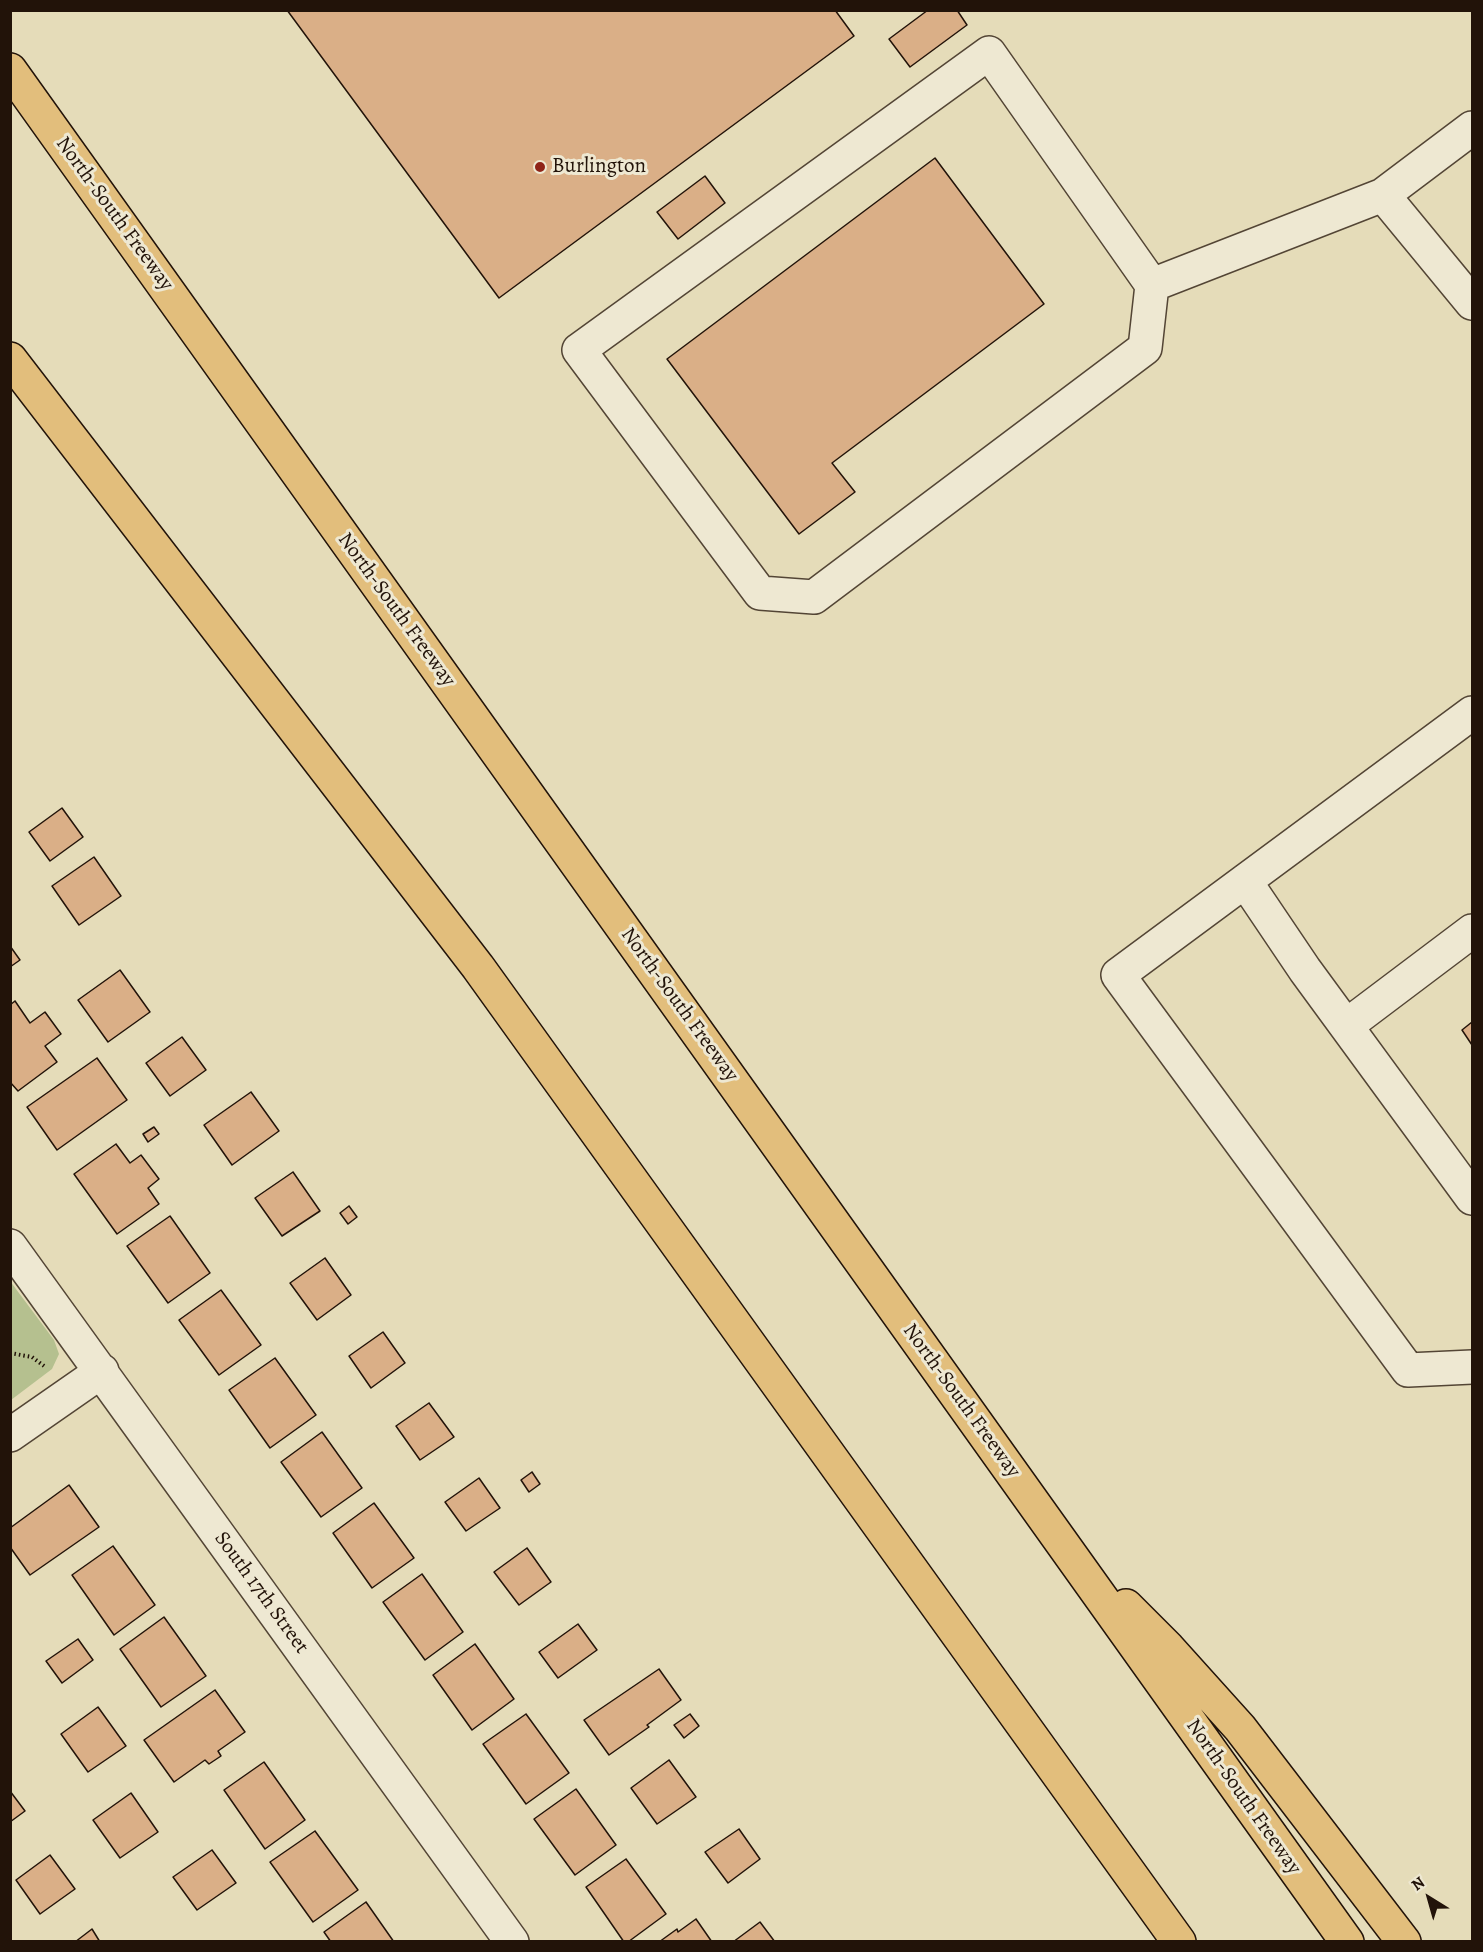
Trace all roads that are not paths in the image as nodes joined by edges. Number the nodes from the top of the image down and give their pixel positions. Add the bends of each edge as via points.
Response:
1 (10, 70) edge
2 (1473, 128) edge
3 (1383, 195) junction
4 (1152, 285) junction
5 (1473, 303) edge
6 (10, 359) edge
7 (1467, 717) edge
8 (1245, 881) junction
9 (1473, 931) edge
10 (1346, 1026) junction
11 (1473, 1198) edge
12 (10, 1246) edge
13 (1473, 1367) edge
14 (102, 1371) junction
15 (10, 1435) edge
16 (1063, 1543) junction
17 (512, 1941) edge
18 (1179, 1941) edge
19 (1347, 1941) edge
20 (1404, 1941) edge

1 - 16 highway, North-South Freeway
2 - 3 street
3 - 4 street
3 - 5 street
4 - 4 street via 989,53 579,350 760,593 814,597 1145,348
6 - 18 highway via 478,968
7 - 8 street
8 - 10 street
8 - 13 street via 1118,975 1408,1370
9 - 10 street
10 - 11 street
12 - 14 street, South 17th Street
14 - 15 street
14 - 17 street, South 17th Street
16 - 19 highway, North-South Freeway
16 - 20 highway via 1168,1648 1240,1728

